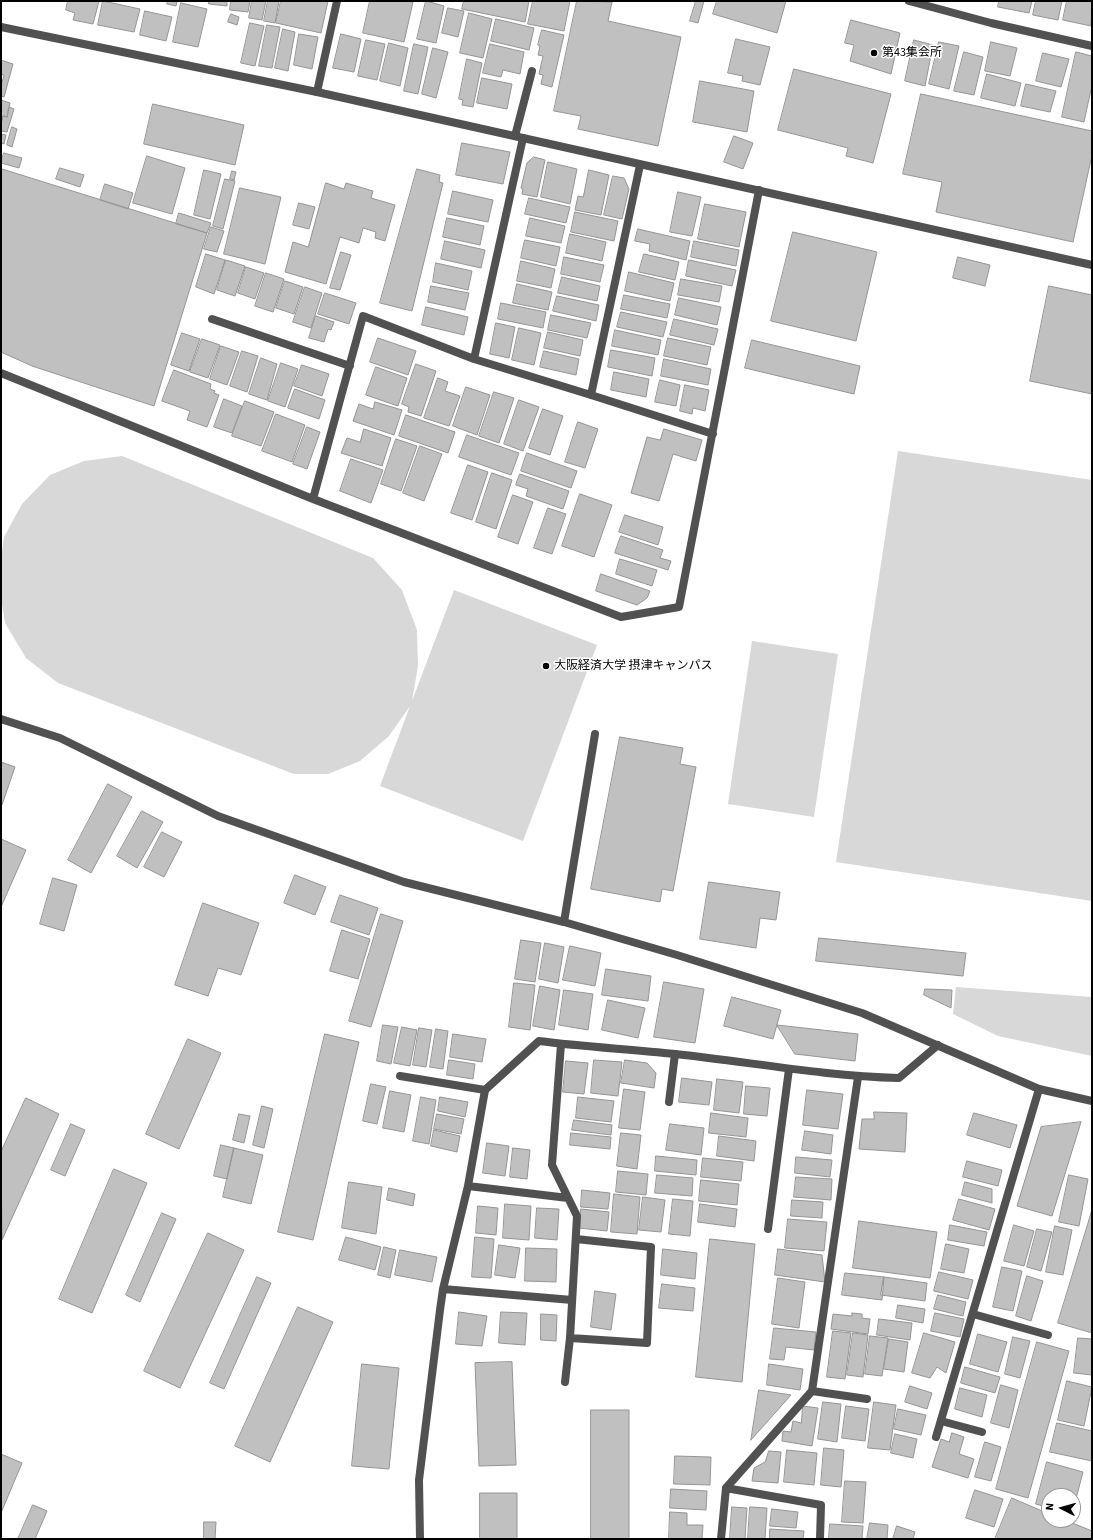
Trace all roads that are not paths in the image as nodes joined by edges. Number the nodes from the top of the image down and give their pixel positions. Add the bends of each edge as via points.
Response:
1 (337, 1) edge
2 (909, 1) edge
3 (1, 28) edge
4 (1092, 46) edge
5 (532, 71) dead end
6 (317, 92) junction
7 (519, 137) junction
8 (640, 165) junction
9 (759, 190) junction
10 (1092, 264) edge
11 (212, 319) dead end
12 (474, 360) junction
13 (350, 366) junction
14 (1, 374) edge
15 (591, 395) junction
16 (713, 434) junction
17 (313, 500) junction
18 (1, 719) edge
19 (595, 734) dead end
20 (564, 922) junction
21 (561, 1044) junction
22 (938, 1045) junction
23 (675, 1054) junction
24 (789, 1069) junction
25 (400, 1076) dead end
26 (858, 1077) junction
27 (1039, 1089) junction
28 (485, 1090) junction
29 (1092, 1101) edge
30 (669, 1102) dead end
31 (468, 1186) junction
32 (568, 1198) junction
33 (768, 1229) dead end
34 (576, 1239) junction
35 (443, 1289) junction
36 (572, 1300) junction
37 (973, 1314) junction
38 (1048, 1335) dead end
39 (570, 1338) junction
40 (565, 1382) dead end
41 (812, 1391) junction
42 (867, 1399) dead end
43 (941, 1421) junction
44 (982, 1432) dead end
45 (936, 1437) dead end
46 (726, 1488) junction
47 (420, 1539) edge
48 (721, 1539) edge
49 (820, 1539) edge

1 - 6 street
2 - 4 street
3 - 6 street
5 - 7 street
6 - 7 street
7 - 8 street
7 - 12 street
8 - 9 street
8 - 15 street
9 - 10 street
9 - 16 street
11 - 13 street
12 - 13 street via 363,316
12 - 15 street
13 - 17 street
14 - 17 street
15 - 16 street
16 - 17 street via 680,607 665,610 621,617
18 - 20 street via 60,738 218,816 404,882
19 - 20 street
20 - 22 street via 862,1013
21 - 23 street
21 - 28 street via 539,1041
21 - 32 street via 552,1165
22 - 26 street via 899,1078
22 - 27 street
23 - 24 street
23 - 30 street
24 - 26 street
24 - 33 street
25 - 28 street
26 - 41 street
27 - 29 street
27 - 37 street
28 - 31 street
31 - 32 street
31 - 35 street
32 - 34 street via 577,1216
34 - 36 street
34 - 39 street via 651,1246 647,1343
35 - 36 street
35 - 47 street via 420,1480
36 - 39 street
37 - 38 street
37 - 43 street
39 - 40 street
41 - 42 street
41 - 46 street
43 - 44 street
43 - 45 street
46 - 48 street
46 - 49 street via 821,1505

